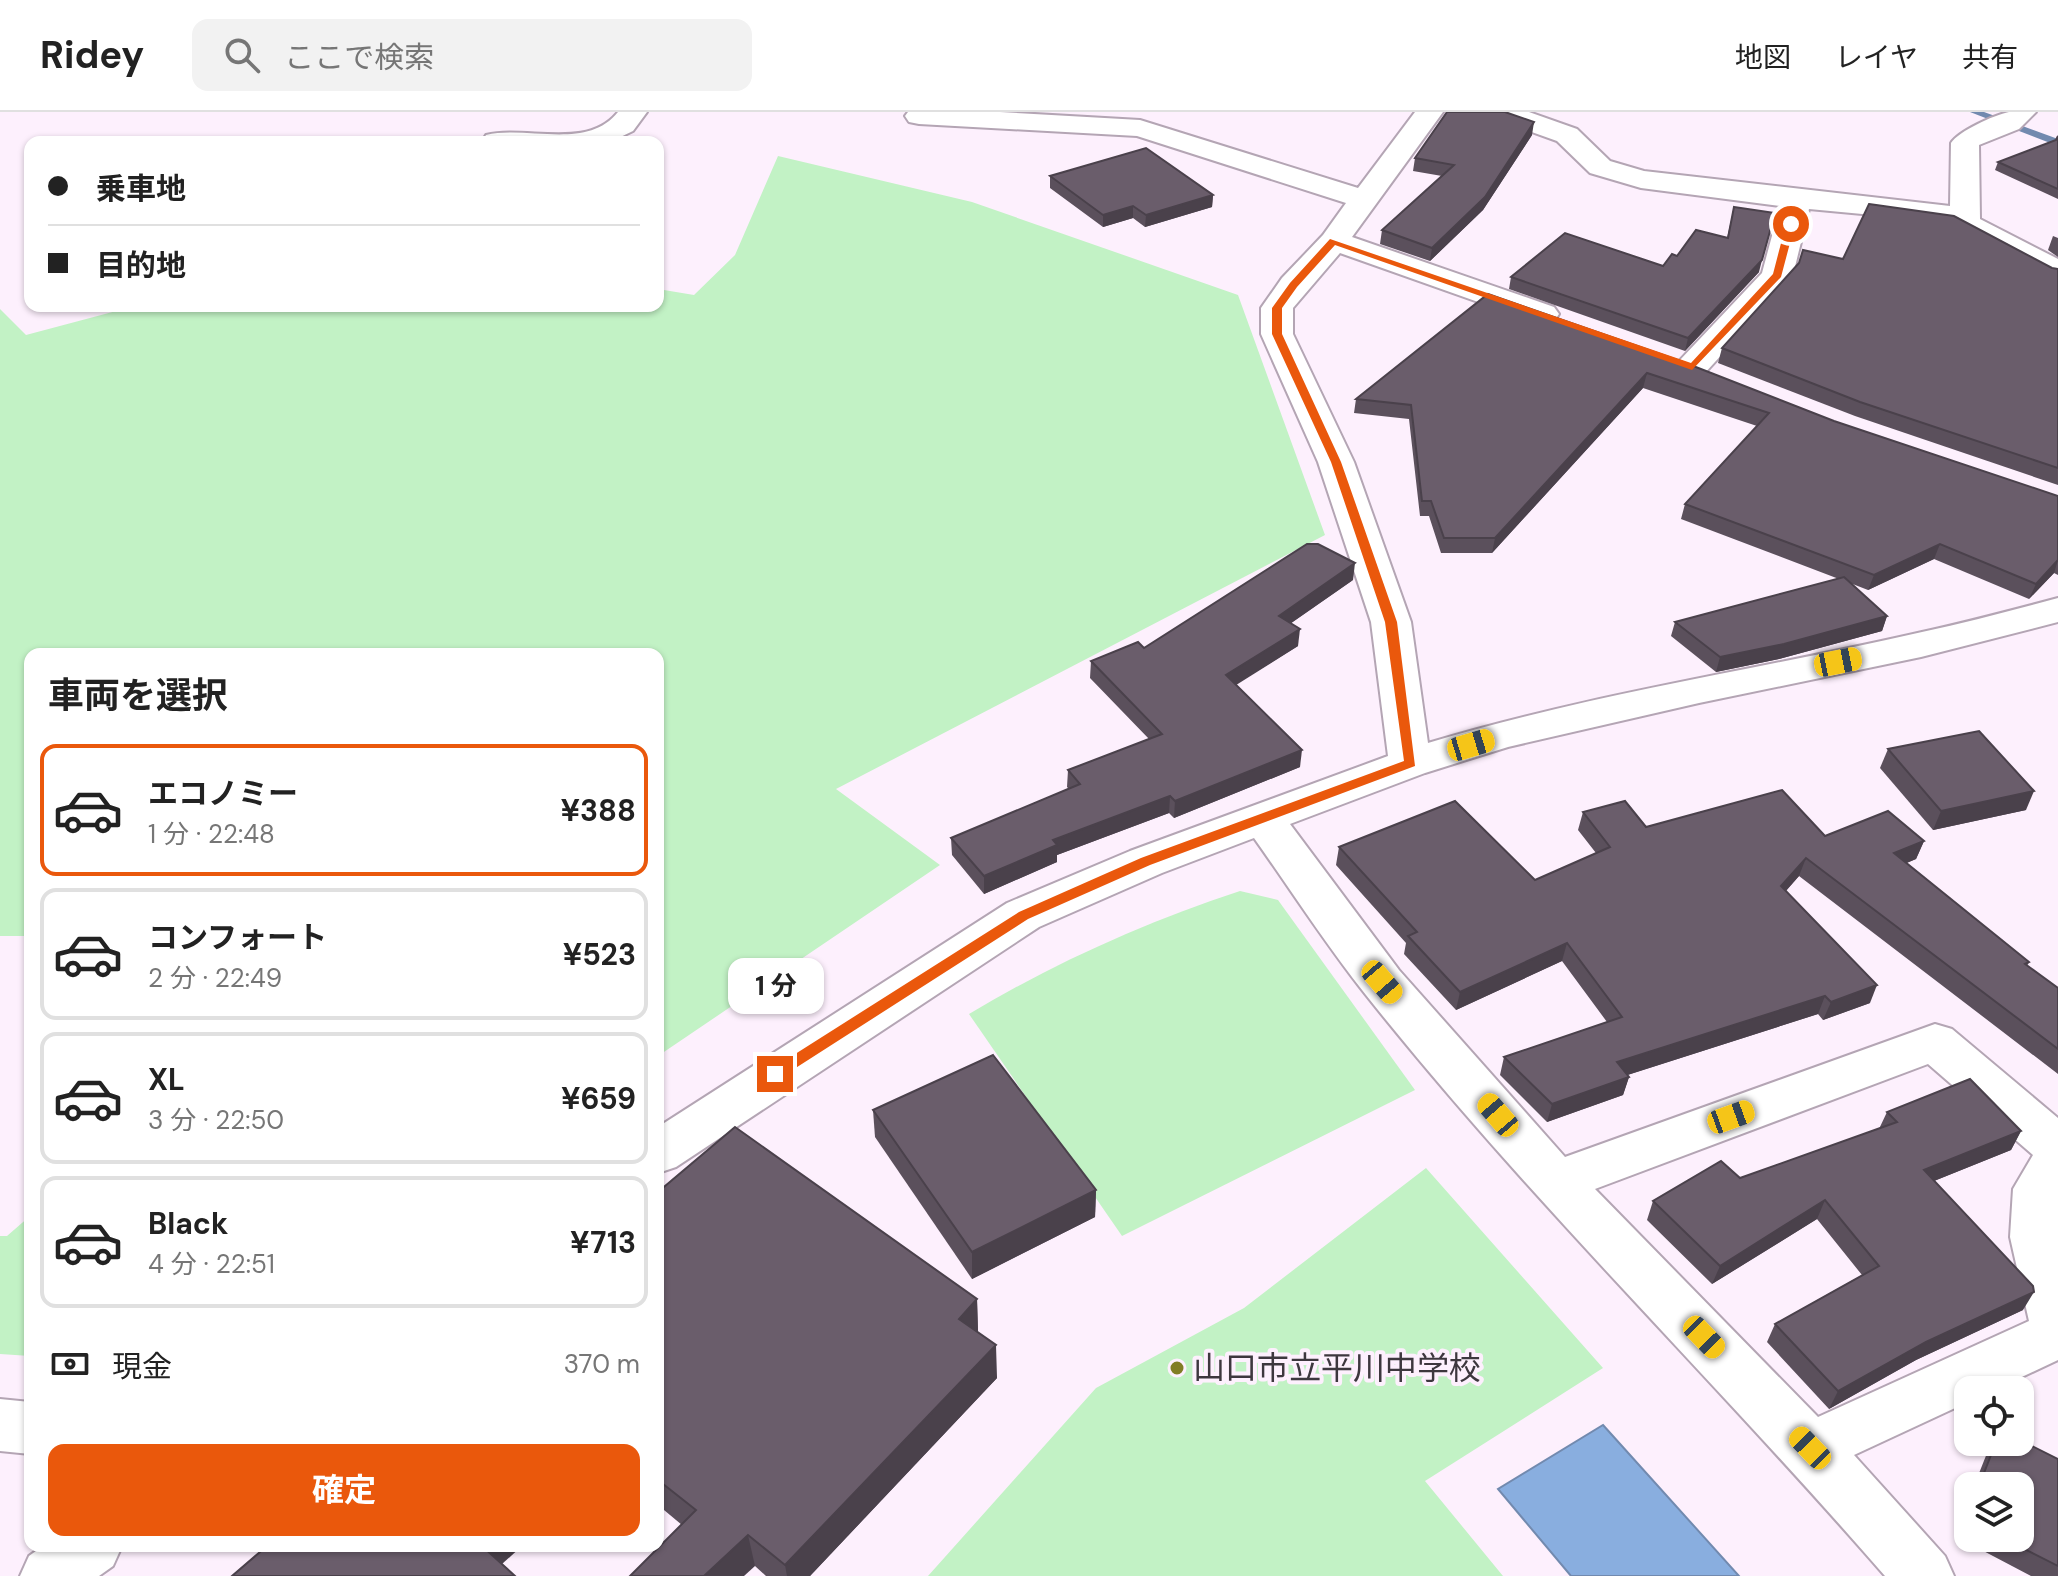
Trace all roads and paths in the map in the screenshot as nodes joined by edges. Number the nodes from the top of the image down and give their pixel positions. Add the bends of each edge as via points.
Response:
1 (633, 112) edge
2 (1429, 112) edge
3 (1503, 112) edge
4 (2022, 112) edge
5 (919, 116) dead end
6 (603, 136) edge
7 (1363, 199) junction
8 (1797, 199) junction
9 (1965, 223) junction
10 (1334, 241) junction
11 (2058, 272) edge
12 (1574, 325) edge
13 (1692, 367) edge
14 (2058, 610) edge
15 (1410, 763) junction
16 (1264, 820) junction
17 (2058, 1147) edge
18 (664, 1149) edge
19 (2058, 1160) edge
20 (1556, 1182) junction
21 (2058, 1328) edge
22 (2058, 1334) edge
23 (0, 1425) edge
24 (24, 1427) edge
25 (1810, 1448) junction
26 (84, 1552) edge
27 (50, 1576) edge
28 (1924, 1576) edge

1 - 6 street via 625,125
2 - 7 street
3 - 8 street via 1567,135 1600,167 1641,179
4 - 9 street via 1965,143
5 - 7 street via 1140,128
7 - 10 street
8 - 9 street via 1943,213
8 - 13 street via 1777,275
9 - 11 street
10 - 12 street
10 - 15 street via 1277,308 1277,334 1336,462 1391,622
14 - 15 street via 1921,645 1516,732
15 - 16 street
16 - 18 street via 1146,862 1023,915
16 - 20 street via 1382,982
17 - 20 street via 1935,1042
19 - 21 street via 2039,1189 2036,1237
20 - 25 street
22 - 25 street
23 - 24 street
25 - 28 street
26 - 27 street

